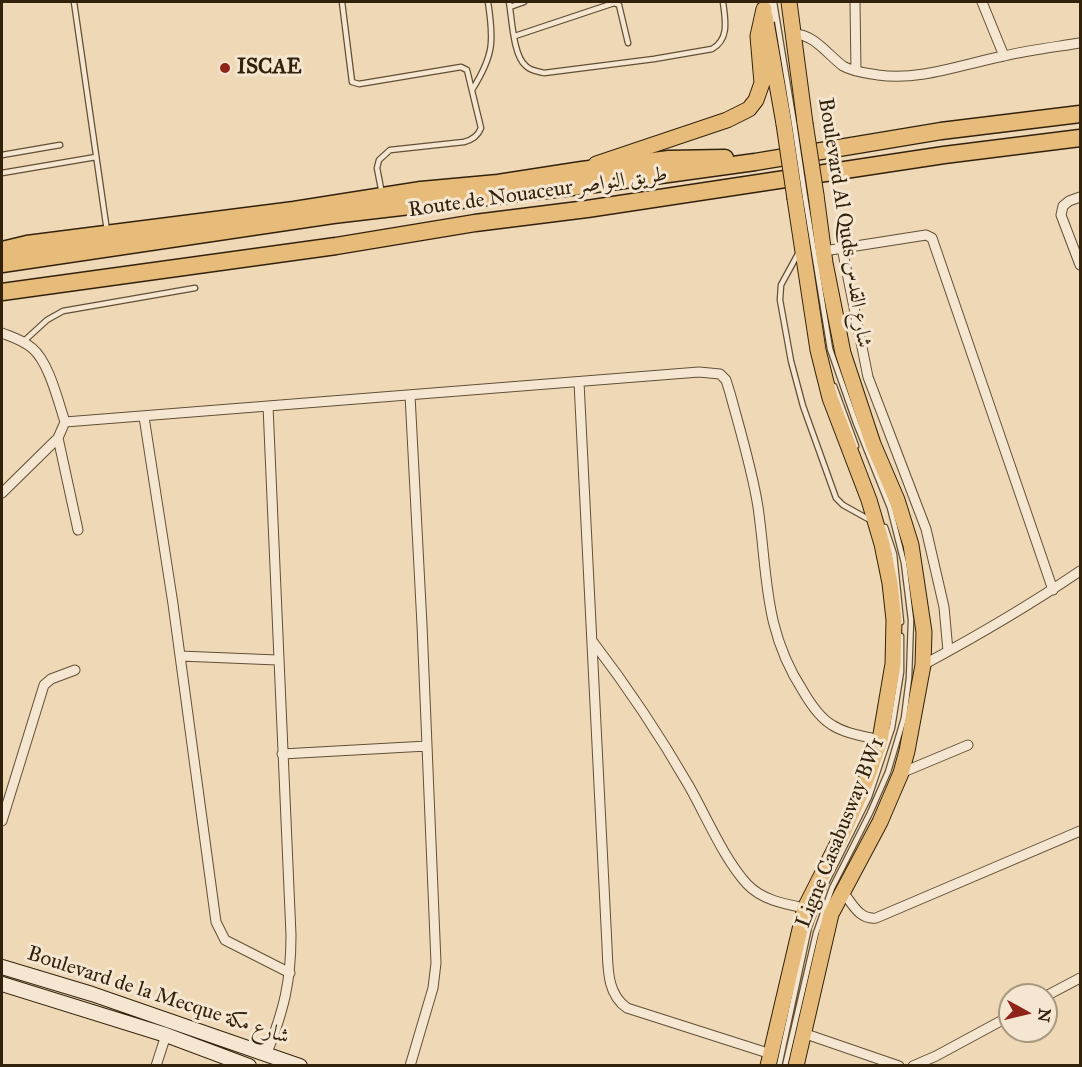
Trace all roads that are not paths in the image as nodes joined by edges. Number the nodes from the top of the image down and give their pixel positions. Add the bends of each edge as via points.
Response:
1 (74, 2) edge
2 (342, 2) edge
3 (488, 2) edge
4 (524, 2) edge
5 (723, 2) edge
6 (789, 2) edge
7 (855, 2) edge
8 (982, 2) edge
9 (510, 3) edge
10 (767, 3) edge
11 (794, 34) junction
12 (515, 36) junction
13 (628, 43) dead end
14 (1080, 43) edge
15 (1004, 56) junction
16 (855, 71) junction
17 (472, 90) junction
18 (1080, 114) edge
19 (793, 123) junction
20 (1080, 138) edge
21 (60, 145) dead end
22 (2, 155) edge
23 (96, 157) junction
24 (755, 162) junction
25 (582, 170) junction
26 (2, 173) edge
27 (383, 196) junction
28 (804, 197) junction
29 (1080, 197) edge
30 (107, 233) junction
31 (802, 247) junction
32 (842, 248) junction
33 (2, 250) edge
34 (824, 251) junction
35 (2, 264) edge
36 (1080, 266) edge
37 (195, 288) dead end
38 (2, 292) edge
39 (2, 333) edge
40 (23, 342) junction
41 (579, 382) junction
42 (410, 395) junction
43 (268, 406) junction
44 (144, 417) junction
45 (64, 422) junction
46 (58, 438) junction
47 (857, 449) dead end
48 (865, 470) dead end
49 (2, 493) edge
50 (880, 519) junction
51 (78, 530) dead end
52 (1080, 571) edge
53 (1053, 590) junction
54 (592, 641) junction
55 (948, 651) junction
56 (180, 656) junction
57 (278, 660) junction
58 (923, 665) junction
59 (75, 670) dead end
60 (880, 740) junction
61 (968, 745) dead end
62 (427, 746) junction
63 (282, 754) junction
64 (901, 773) junction
65 (2, 821) edge
66 (1080, 831) edge
67 (843, 892) junction
68 (805, 908) junction
69 (2, 967) edge
70 (290, 973) junction
71 (1080, 978) edge
72 (2, 984) edge
73 (1058, 990) edge
74 (998, 1022) edge
75 (803, 1033) junction
76 (166, 1035) junction
77 (267, 1053) junction
78 (772, 1062) edge
79 (156, 1065) edge
80 (249, 1065) edge
81 (300, 1065) edge
82 (410, 1065) edge
83 (785, 1065) edge
84 (796, 1065) edge
85 (899, 1065) edge
86 (913, 1065) edge

1 - 23 lane
2 - 17 lane via 352,82 461,67 467,70
3 - 17 lane via 493,44 484,72
4 - 9 lane
5 - 12 lane via 724,35 712,49 544,73 524,65
6 - 11 main road, Boulevard Al Quds شارع القدس
7 - 16 street
8 - 15 street
9 - 12 lane
10 - 19 main road, Boulevard Al Quds شارع القدس
10 - 25 main road via 758,36 762,83 749,109
11 - 16 street via 807,36 844,67
11 - 19 main road, Boulevard Al Quds شارع القدس
12 - 13 lane via 614,3 619,5
14 - 15 street
15 - 16 street via 903,76
17 - 27 lane via 479,133 464,142 390,150 379,160 377,168
18 - 24 highway, Route de Nouaceur طريق النواصر via 941,131
19 - 28 main road, Boulevard Al Quds شارع القدس, bridge
20 - 38 highway, Route de Nouaceur طريق النواصر
21 - 22 lane
23 - 26 lane
23 - 30 lane
24 - 25 highway via 687,158
24 - 35 highway, Route de Nouaceur طريق النواصر via 333,216
25 - 27 highway
27 - 30 highway
28 - 31 main road, Boulevard Al Quds شارع القدس
28 - 34 main road, Boulevard Al Quds شارع القدس
28 - 47 lane via 822,351
28 - 83 lane, Ligne Casabusway BW1 via 830,349 890,508 904,563 911,620 904,718 888,772 832,888 816,933
29 - 36 street via 1063,206 1061,215
30 - 33 highway
31 - 50 main road, Boulevard Al Quds شارع القدس via 818,350 830,398
31 - 50 lane via 779,290 803,406 836,498 848,508
32 - 34 street
32 - 53 street via 926,235 932,238
32 - 55 street via 868,377 927,529 944,607
34 - 58 main road, Boulevard Al Quds شارع القدس via 843,353 911,545 924,632
37 - 40 lane via 63,311
39 - 40 street
40 - 45 street via 41,360
41 - 42 street
41 - 54 street
41 - 60 street via 711,372 726,380 756,496 765,585 782,652 808,699 830,724
42 - 43 street
42 - 62 street
43 - 44 street
43 - 57 street
44 - 45 street
44 - 56 street
45 - 46 street
46 - 49 street
46 - 51 street
48 - 50 lane, Ligne Casabusway BW1
50 - 60 main road, Boulevard Al Quds شارع القدس via 894,620 893,664
50 - 78 lane, Ligne Casabusway BW1 via 894,554 901,612 901,672 892,728 869,797 821,893
52 - 53 street
53 - 55 street
54 - 68 street via 644,711 747,884 772,900
54 - 78 street via 611,988 627,1008
55 - 58 street
56 - 57 street
56 - 70 street via 220,932 240,949
57 - 63 street
58 - 64 main road, Boulevard Al Quds شارع القدس
59 - 65 street via 44,685
60 - 68 main road, Boulevard Al Quds شارع القدس via 854,811
61 - 64 street
62 - 63 street
62 - 82 street via 435,975
63 - 70 street
64 - 67 main road, Boulevard Al Quds شارع القدس
66 - 67 street via 876,918 861,916
67 - 75 main road, Boulevard Al Quds شارع القدس via 831,914
68 - 78 main road, Boulevard Al Quds شارع القدس
69 - 77 main road, Boulevard de la Mecque شارع مكة
70 - 77 street
71 - 73 street
72 - 76 main road, Boulevard de la Mecque شارع مكة
74 - 86 street
75 - 84 main road, Boulevard Al Quds شارع القدس
75 - 85 street
76 - 79 street
76 - 80 main road, Boulevard de la Mecque شارع مكة
77 - 81 main road, Boulevard de la Mecque شارع مكة

